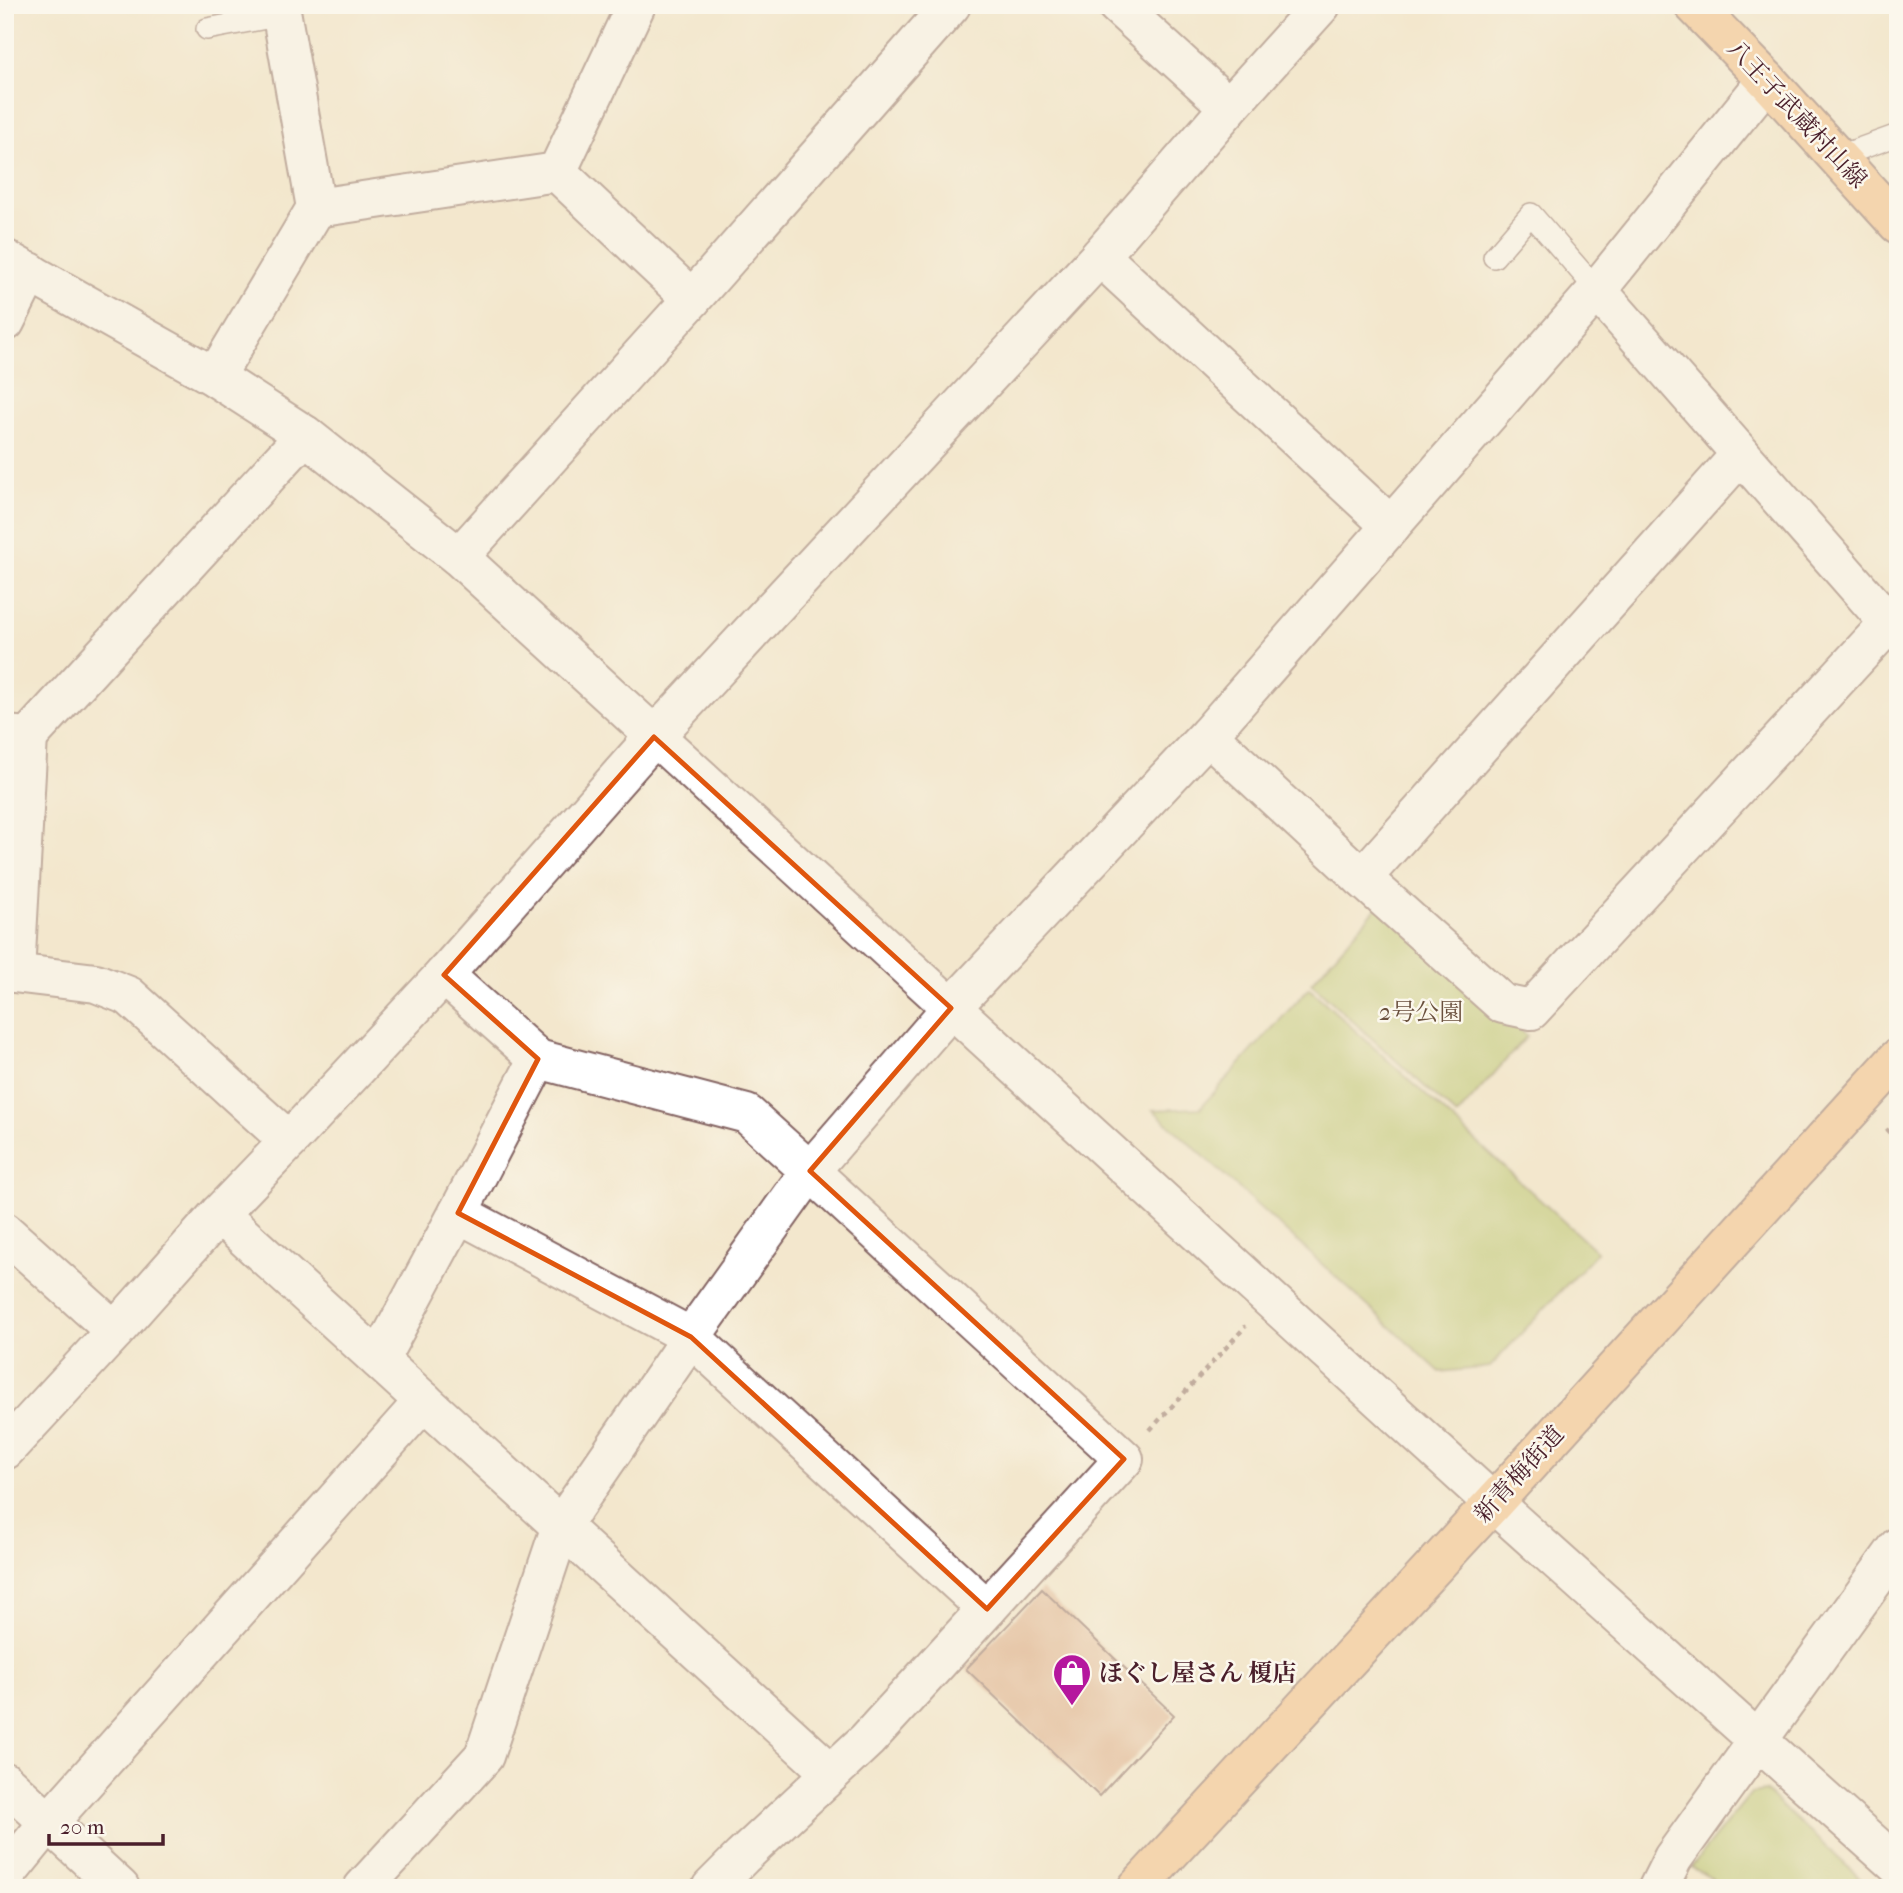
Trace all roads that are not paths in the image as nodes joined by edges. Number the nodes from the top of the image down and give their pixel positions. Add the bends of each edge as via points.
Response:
1 (636, 5) edge
2 (951, 5) edge
3 (1117, 5) edge
4 (1321, 5) edge
5 (1694, 5) edge
6 (281, 10) edge
7 (207, 29) dead end
8 (1767, 80) junction
9 (1229, 107) junction
10 (1898, 135) edge
11 (1837, 157) junction
12 (557, 172) junction
13 (316, 208) junction
14 (1898, 224) edge
15 (1100, 256) junction
16 (1494, 257) dead end
17 (18, 265) edge
18 (1597, 290) junction
19 (692, 299) junction
20 (5, 322) edge
21 (215, 377) junction
22 (305, 435) junction
23 (1741, 454) junction
24 (1391, 526) junction
25 (458, 557) junction
26 (1208, 735) junction
27 (17, 736) edge
28 (654, 737) junction
29 (1362, 878) junction
30 (10, 972) edge
31 (444, 975) junction
32 (951, 1008) junction
33 (1898, 1058) edge
34 (538, 1059) junction
35 (289, 1142) junction
36 (810, 1171) junction
37 (219, 1213) junction
38 (458, 1213) junction
39 (5, 1232) edge
40 (116, 1331) junction
41 (691, 1337) junction
42 (379, 1360) junction
43 (425, 1401) junction
44 (5, 1450) edge
45 (1493, 1503) junction
46 (561, 1526) junction
47 (1898, 1547) edge
48 (987, 1609) junction
49 (1757, 1741) junction
50 (831, 1773) junction
51 (5, 1782) edge
52 (49, 1822) junction
53 (1898, 1866) edge
54 (5, 1876) edge
55 (121, 1888) edge
56 (363, 1888) edge
57 (711, 1888) edge
58 (1137, 1888) edge
59 (1658, 1888) edge

1 - 12 street
2 - 19 street
3 - 9 street
4 - 9 street
5 - 8 main road, 八王子武蔵村山線
6 - 7 lane
6 - 13 street
8 - 11 main road, 八王子武蔵村山線
8 - 18 street
9 - 15 street
10 - 11 lane
11 - 14 main road, 八王子武蔵村山線
12 - 13 street
12 - 19 street
13 - 21 street
15 - 24 street
15 - 28 street
16 - 18 lane via 1531,214
17 - 20 street
17 - 21 street
18 - 23 street
18 - 24 street
19 - 25 street
21 - 22 street
22 - 25 street
22 - 27 street
23 - 29 street
23 - 29 street via 1889,623 1531,1010 1503,1004
24 - 26 street
25 - 28 street
26 - 29 street
26 - 32 street
27 - 30 street
28 - 31 street
28 - 32 street
30 - 35 street via 96,983 130,996
31 - 34 street
31 - 35 street
32 - 36 street
32 - 45 street
33 - 45 main road, 新青梅街道
34 - 36 street via 747,1114
34 - 38 street
35 - 37 street
36 - 41 street
36 - 48 street via 1124,1460
37 - 40 street
37 - 42 street
38 - 41 street
38 - 42 street
39 - 40 street
40 - 44 street
41 - 46 street
41 - 48 street
42 - 43 street
43 - 46 street
43 - 52 street
45 - 49 street
45 - 58 main road, 新青梅街道
46 - 50 street
46 - 56 street via 484,1756
47 - 49 street
48 - 50 street via 867,1741
49 - 53 street
49 - 59 street via 1673,1858
50 - 57 street
51 - 52 street
52 - 54 street
52 - 55 street

